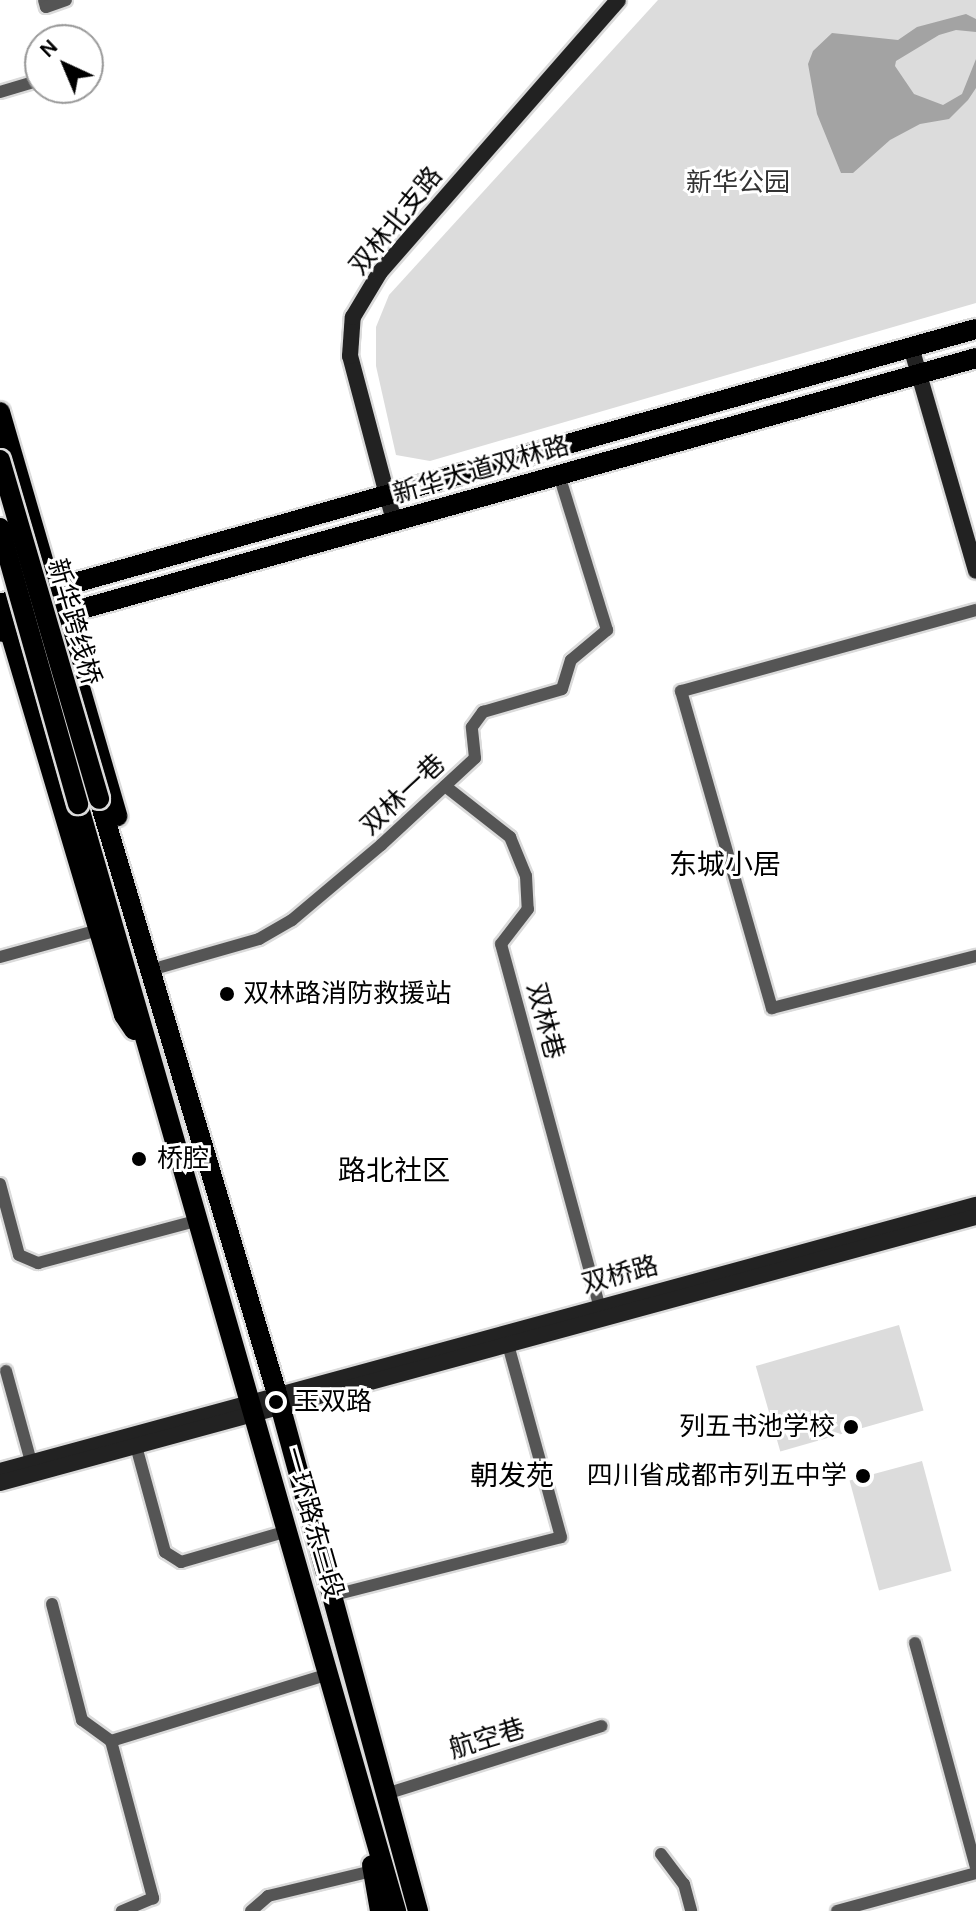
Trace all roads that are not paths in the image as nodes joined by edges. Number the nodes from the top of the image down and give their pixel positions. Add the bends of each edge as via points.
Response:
1 (44, 0) edge
2 (66, 0) edge
3 (618, 0) edge
4 (24, 85) edge
5 (0, 92) edge
6 (976, 329) edge
7 (911, 347) junction
8 (976, 358) edge
9 (918, 374) junction
10 (0, 412) edge
11 (0, 460) edge
12 (559, 475) junction
13 (387, 495) junction
14 (394, 521) junction
15 (0, 528) edge
16 (976, 571) edge
17 (52, 589) junction
18 (1, 601) edge
19 (976, 610) edge
20 (60, 616) junction
21 (5, 631) edge
22 (445, 786) junction
23 (99, 930) junction
24 (976, 956) edge
25 (0, 957) edge
26 (161, 967) junction
27 (171, 1045) junction
28 (149, 1051) junction
29 (0, 1184) edge
30 (976, 1205) edge
31 (976, 1217) edge
32 (200, 1220) junction
33 (599, 1305) junction
34 (505, 1337) junction
35 (6, 1371) dead end
36 (279, 1400) junction
37 (254, 1407) junction
38 (136, 1446) junction
39 (31, 1462) junction
40 (0, 1471) edge
41 (0, 1483) edge
42 (288, 1531) junction
43 (334, 1595) junction
44 (52, 1604) dead end
45 (915, 1643) dead end
46 (329, 1674) junction
47 (602, 1726) dead end
48 (111, 1741) junction
49 (386, 1794) junction
50 (391, 1816) junction
51 (370, 1825) junction
52 (661, 1854) dead end
53 (976, 1867) edge
54 (372, 1871) junction
55 (976, 1873) edge
56 (122, 1911) edge
57 (251, 1911) edge
58 (380, 1911) edge
59 (396, 1911) edge
60 (418, 1911) edge
61 (431, 1911) edge
62 (691, 1911) edge
63 (837, 1911) edge

1 - 2 street via 46,7
3 - 13 main road, 双林北支路 via 380,272 353,317 350,356
4 - 5 street
6 - 7 main road, 新华大道双林路
7 - 9 main road
7 - 13 main road, 新华大道双林路
8 - 9 main road, 新华大道双林路
9 - 12 main road, 新华大道双林路
9 - 16 main road
10 - 17 main road
11 - 27 main road, 新华跨线桥, bridge
12 - 14 main road, 新华大道双林路
12 - 22 street, 双林一巷 via 607,630 571,660 562,689 483,712 472,727 475,758
13 - 14 main road, 双林北支路
13 - 17 main road, 新华大道双林路
14 - 20 main road, 新华大道双林路
15 - 28 main road, 新华跨线桥, bridge
17 - 18 main road, 新华大道双林路
17 - 20 main road
18 - 21 main road
19 - 24 street via 681,691 772,1008
20 - 21 main road, 新华大道双林路
20 - 26 main road
21 - 23 main road
22 - 26 street, 双林一巷 via 292,920 259,939
22 - 33 street, 双林巷 via 510,837 526,876 528,909 501,944
23 - 25 street
23 - 28 main road via 124,1015
26 - 27 main road
27 - 36 main road, 一环路东三段
28 - 32 main road, 一环路东三段
29 - 32 street via 19,1255 38,1263
30 - 33 main road, 双桥路
31 - 34 main road, 双桥路
32 - 37 main road, 一环路东三段
33 - 34 main road, 双桥路
34 - 36 main road, 双桥路
34 - 43 street via 561,1537
35 - 39 street
36 - 37 main road
36 - 43 main road, 一环路东三段
37 - 38 main road
37 - 39 main road
37 - 42 main road, 一环路东三段
38 - 41 main road
38 - 42 street via 165,1552 181,1562
39 - 40 main road
42 - 46 main road, 一环路东三段
43 - 49 main road, 一环路东三段
44 - 48 street via 82,1720
45 - 53 street
46 - 48 street
46 - 51 main road, 一环路东三段
47 - 49 street, 航空巷
48 - 56 street via 153,1898
49 - 50 main road, 一环路东三段
50 - 60 main road
50 - 61 main road
51 - 54 main road
51 - 59 main road
52 - 62 street via 684,1884
54 - 57 street via 268,1896
54 - 58 main road
55 - 63 street

